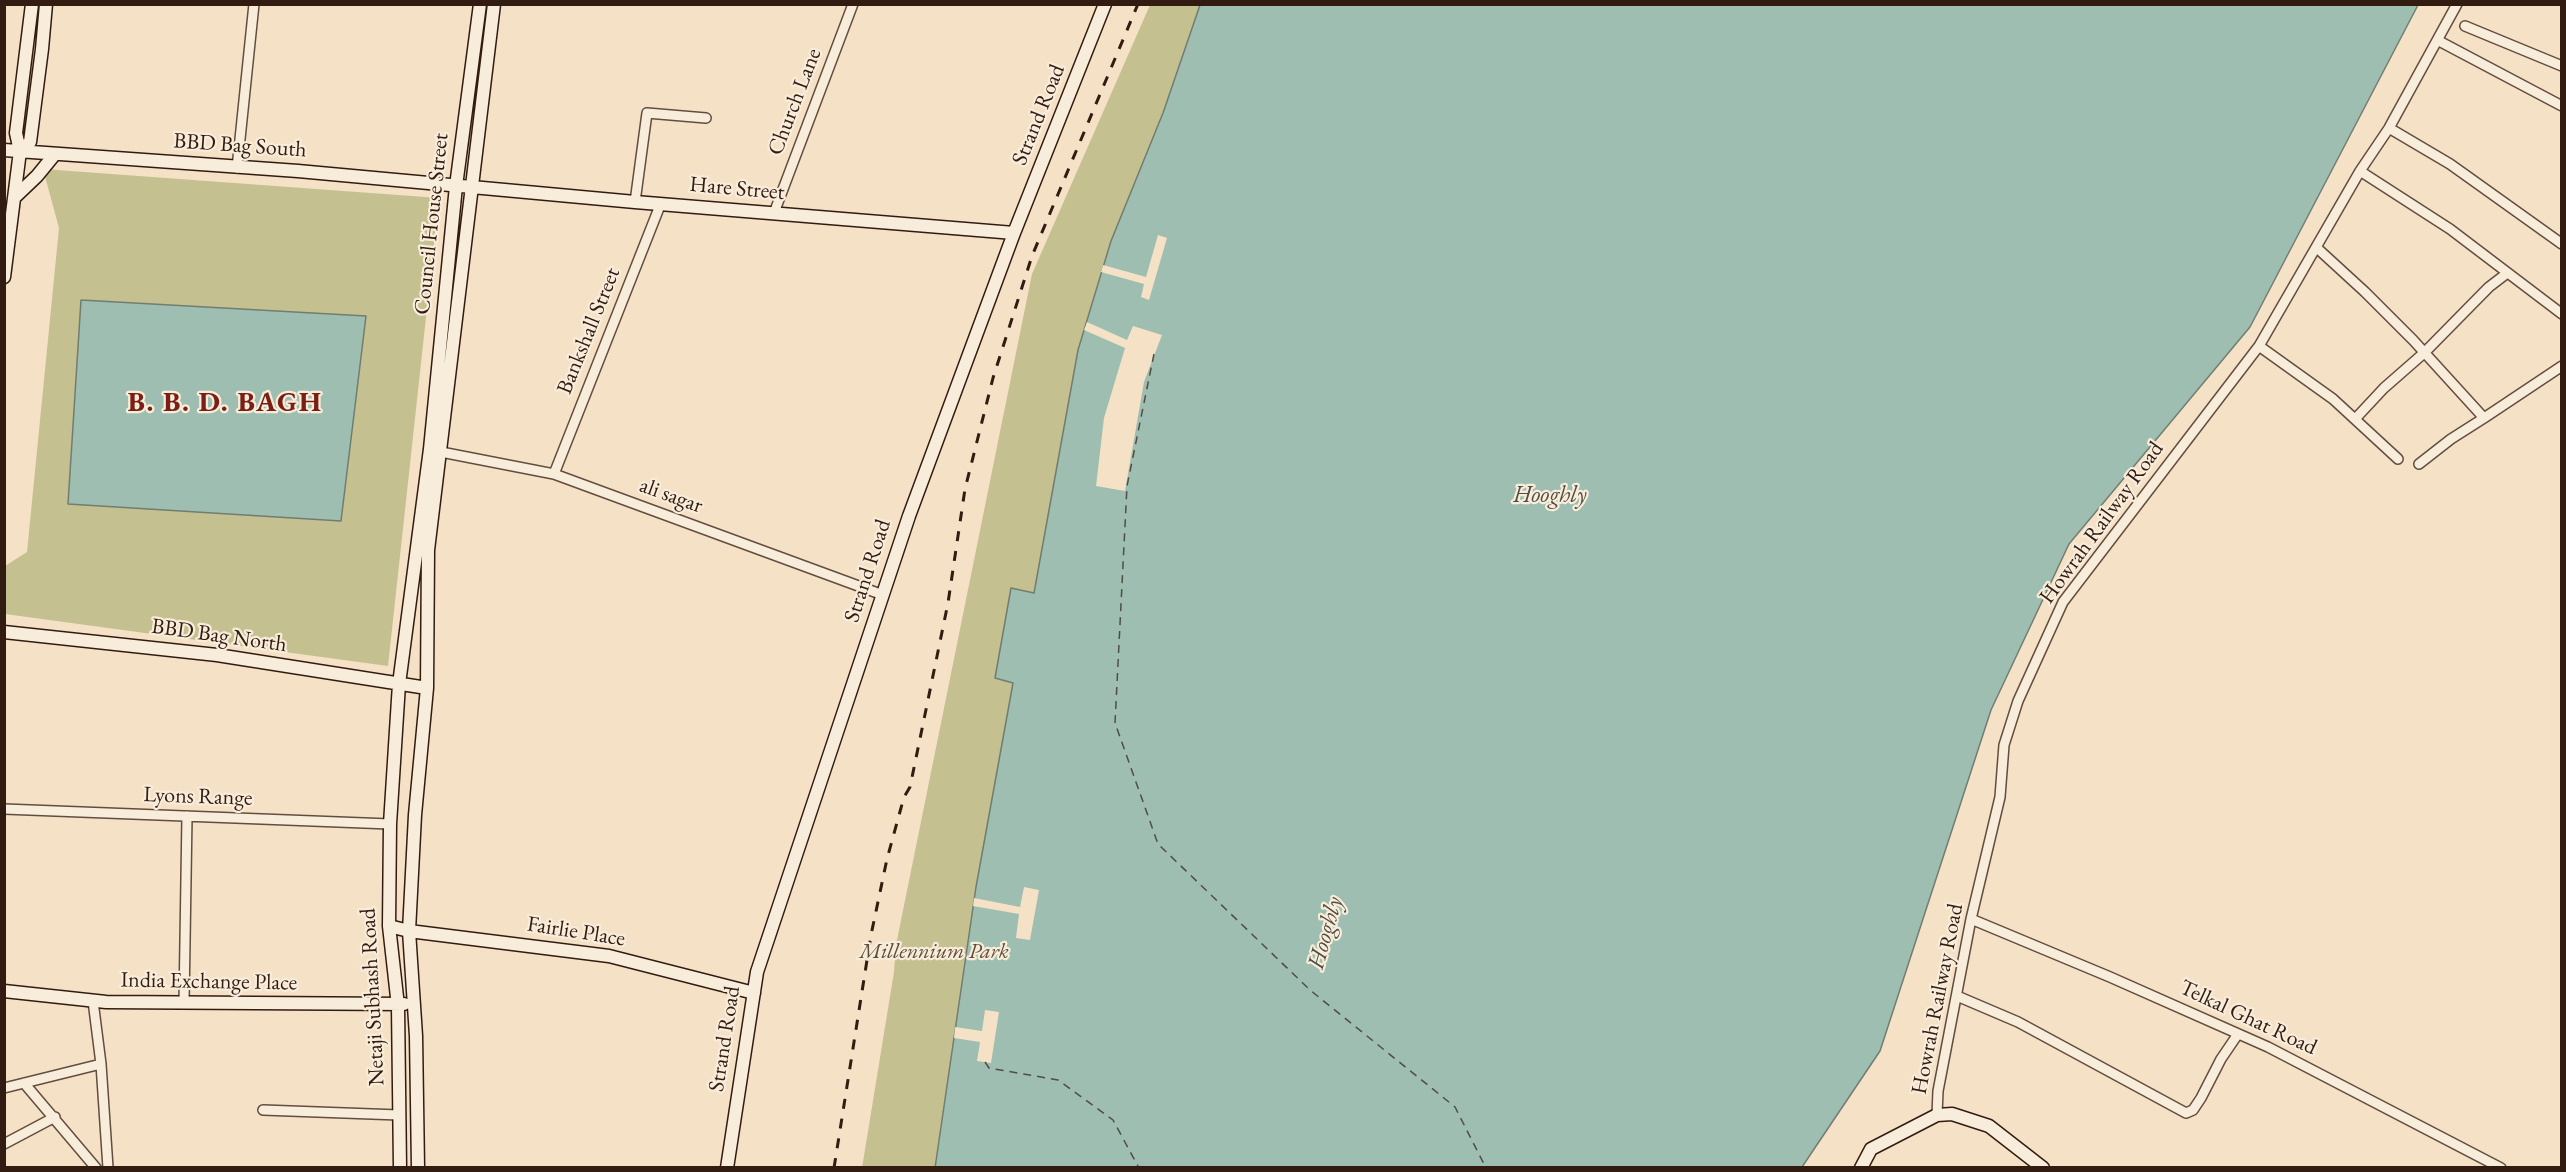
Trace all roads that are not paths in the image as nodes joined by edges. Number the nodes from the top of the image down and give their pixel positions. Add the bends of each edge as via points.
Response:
1 (32, 4) edge
2 (45, 4) edge
3 (254, 4) edge
4 (480, 4) edge
5 (495, 4) edge
6 (853, 4) edge
7 (1105, 4) edge
8 (2457, 4) edge
9 (2465, 26) dead end
10 (2439, 41) junction
11 (2562, 66) edge
12 (2562, 106) edge
13 (706, 117) dead end
14 (2389, 128) junction
15 (4, 150) edge
16 (20, 151) junction
17 (55, 154) junction
18 (237, 168) junction
19 (2360, 171) junction
20 (456, 186) junction
21 (471, 188) junction
22 (15, 197) junction
23 (635, 202) junction
24 (661, 203) junction
25 (774, 213) junction
26 (1014, 233) junction
27 (2562, 244) edge
28 (2317, 248) junction
29 (2506, 274) junction
30 (4, 277) edge
31 (2562, 314) edge
32 (2259, 346) junction
33 (2424, 353) junction
34 (2562, 366) edge
35 (2356, 418) junction
36 (2484, 418) junction
37 (436, 450) junction
38 (2398, 459) dead end
39 (2419, 464) dead end
40 (554, 474) junction
41 (883, 595) junction
42 (4, 632) edge
43 (399, 684) junction
44 (427, 688) junction
45 (4, 809) edge
46 (187, 816) junction
47 (390, 824) junction
48 (1971, 919) junction
49 (389, 926) junction
50 (409, 931) junction
51 (4, 991) edge
52 (754, 993) junction
53 (1957, 996) junction
54 (93, 1001) junction
55 (414, 1002) junction
56 (184, 1003) junction
57 (398, 1006) junction
58 (2238, 1034) junction
59 (101, 1064) junction
60 (24, 1083) junction
61 (4, 1088) edge
62 (263, 1110) dead end
63 (1937, 1115) junction
64 (399, 1116) junction
65 (55, 1117) junction
66 (4, 1144) edge
67 (96, 1167) edge
68 (108, 1167) edge
69 (400, 1167) edge
70 (418, 1167) edge
71 (726, 1167) edge
72 (1861, 1167) edge
73 (2043, 1167) edge
74 (2501, 1167) edge

1 - 16 main road via 16,134
2 - 16 main road via 30,142
3 - 18 street
4 - 20 main road, Council House Street
5 - 21 main road, Council House Street
6 - 25 street, Church Lane
7 - 26 main road, Strand Road
8 - 10 street, Howrah Railway Road
9 - 11 street
10 - 12 street
10 - 14 street, Howrah Railway Road
13 - 23 street via 647,113
14 - 19 street, Howrah Railway Road
14 - 27 street via 2450,164
15 - 16 main road, BBD Bag South
16 - 17 main road, BBD Bag South
16 - 22 main road
17 - 18 main road, BBD Bag South
17 - 22 main road
18 - 20 main road, BBD Bag South
19 - 28 street, Howrah Railway Road
19 - 29 street via 2450,230
20 - 21 main road, Hare Street
20 - 37 main road, Council House Street
21 - 23 main road, Hare Street
21 - 37 main road, Council House Street
22 - 30 main road
23 - 24 main road, Hare Street
24 - 25 main road, Hare Street
24 - 40 street, Bankshall Street
25 - 26 main road, Hare Street
26 - 41 main road, Strand Road
28 - 32 street, Howrah Railway Road
28 - 33 street
29 - 31 street
29 - 33 street
32 - 35 street
32 - 48 street, Howrah Railway Road via 2063,602 2018,701 2004,745 2000,797
33 - 35 street
33 - 36 street
34 - 36 street
35 - 38 street
36 - 39 street
37 - 40 street, ali sagar
37 - 43 main road, Netaji Subhash Road
37 - 44 main road, Netaji Subhash Road via 429,550
40 - 41 street, ali sagar
41 - 52 main road, Strand Road via 757,972
42 - 43 main road, BBD Bag North via 217,655
43 - 44 main road, BBD Bag North
43 - 47 main road, Netaji Subhash Road
44 - 50 main road, Netaji Subhash Road
45 - 46 street, Lyons Range
46 - 47 street, Lyons Range
46 - 56 street
47 - 49 main road, Netaji Subhash Road
48 - 53 street, Howrah Railway Road
48 - 58 street, Telkal Ghat Road
49 - 50 main road, Fairlie Place
49 - 57 main road, Netaji Subhash Road
50 - 52 main road, Fairlie Place via 609,956
50 - 55 main road, Netaji Subhash Road
51 - 54 main road, India Exchange Place
52 - 71 main road, Strand Road
53 - 58 street via 2018,1022 2186,1113 2197,1104
53 - 63 street, Howrah Railway Road
54 - 56 main road, India Exchange Place
54 - 59 street
55 - 57 main road, India Exchange Place
55 - 70 main road, Netaji Subhash Road
56 - 57 main road, India Exchange Place
57 - 64 main road, Netaji Subhash Road
58 - 74 street, Telkal Ghat Road
59 - 60 street
59 - 68 street
60 - 61 street
60 - 65 street
62 - 64 street
63 - 72 main road via 1871,1149
63 - 73 main road via 1952,1114 1989,1126
64 - 69 main road, Netaji Subhash Road
65 - 66 street
65 - 67 street

